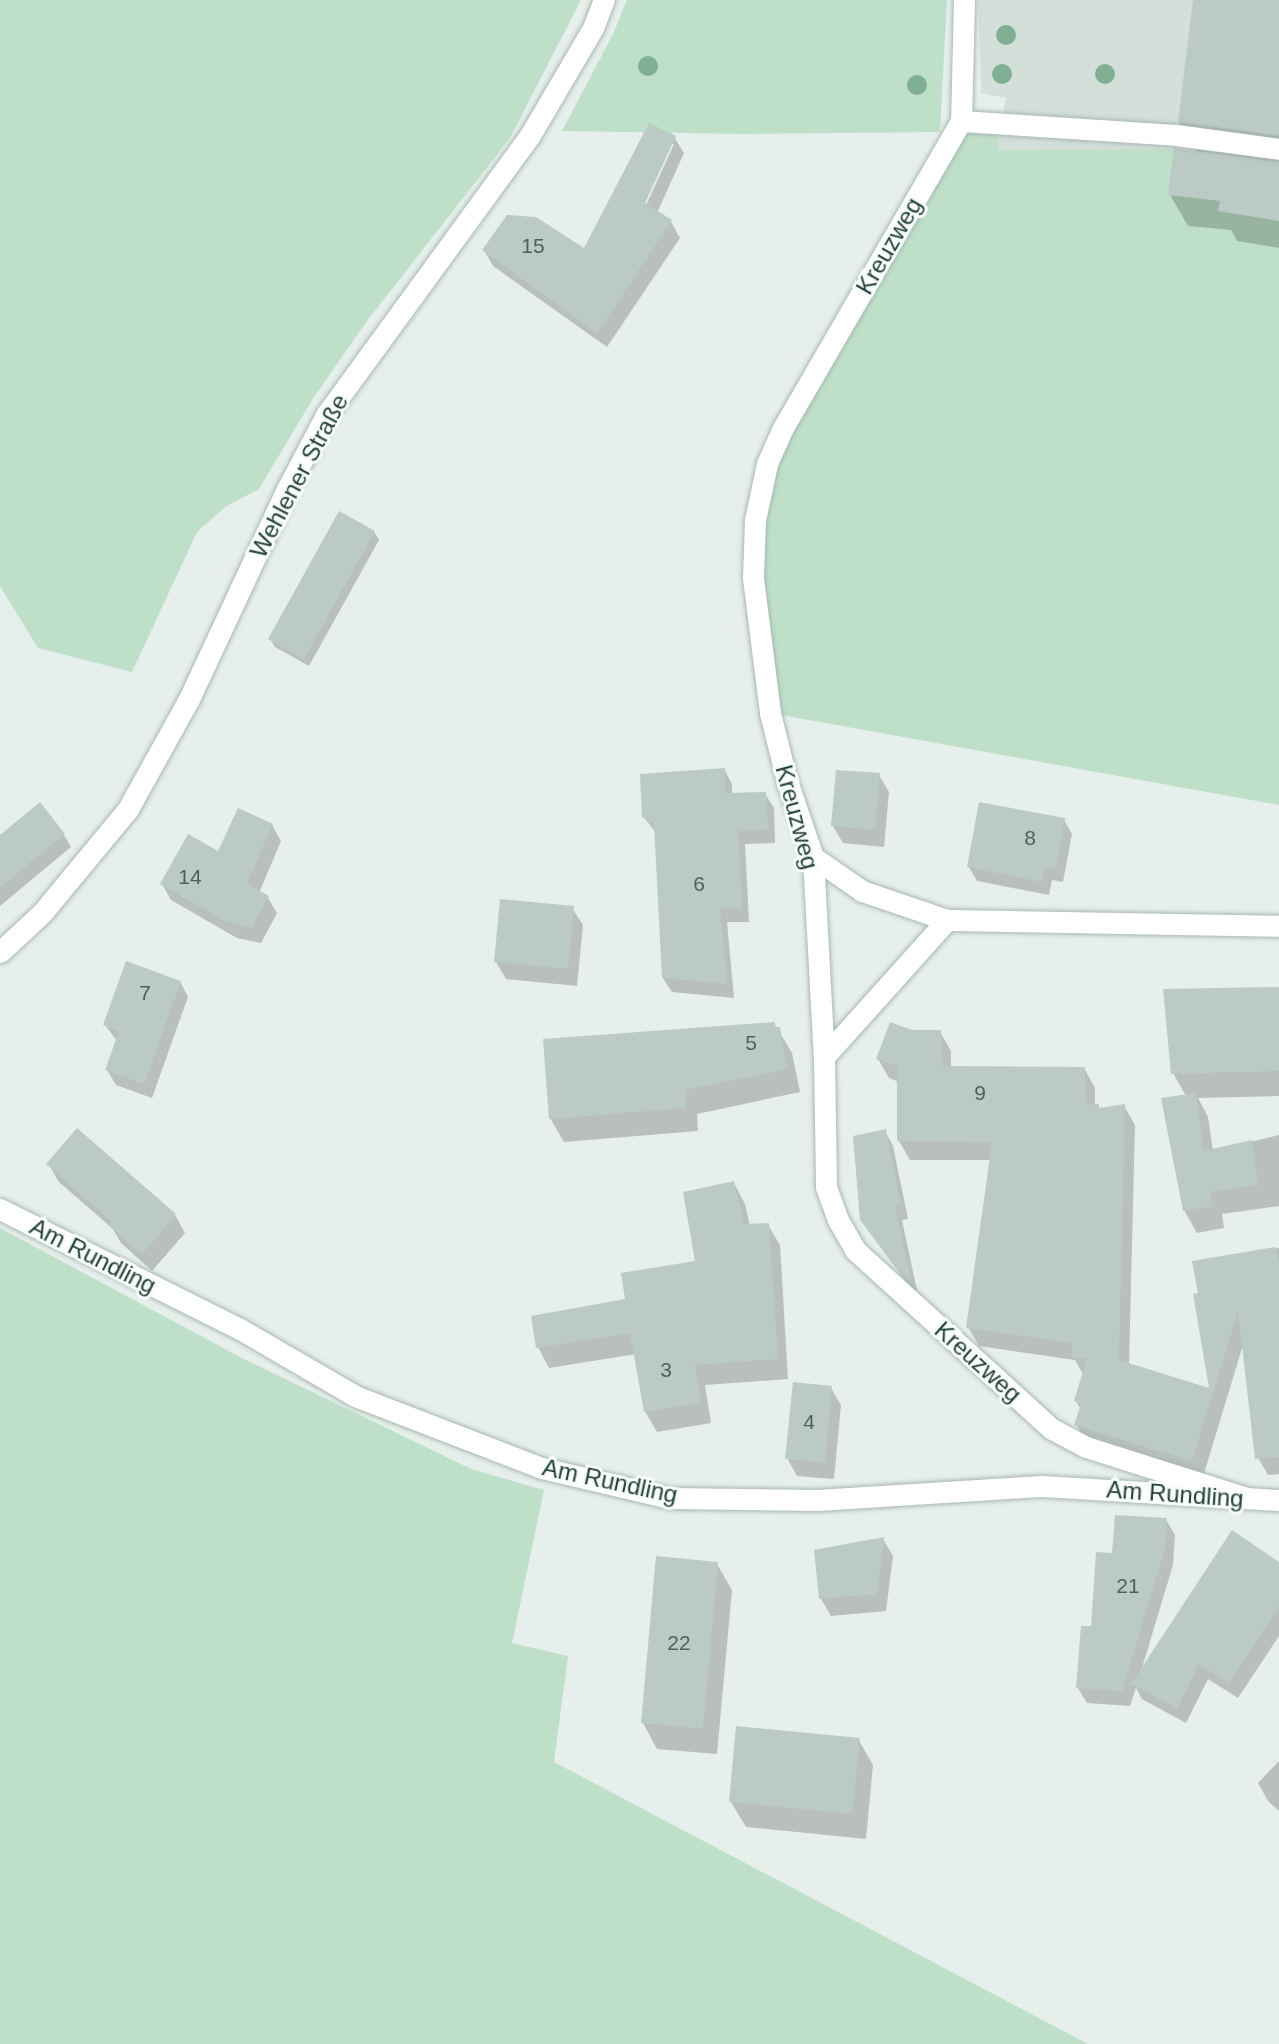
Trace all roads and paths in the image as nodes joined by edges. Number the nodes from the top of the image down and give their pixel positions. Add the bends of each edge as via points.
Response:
1 (604, 0) edge
2 (964, 0) edge
3 (961, 121) junction
4 (1279, 149) edge
5 (813, 857) junction
6 (947, 920) junction
7 (1279, 926) edge
8 (0, 952) edge
9 (824, 1057) junction
10 (0, 1209) edge
11 (1247, 1498) junction
12 (1279, 1500) edge

1 - 8 street, Wehlener Straße via 593,28 528,137 326,415 189,699 128,809 41,913
2 - 3 street, Kreuzweg
3 - 4 street via 1176,135
3 - 5 street, Kreuzweg via 782,430 767,464 755,520 753,578 770,713
5 - 6 street via 862,891
5 - 9 street, Kreuzweg
6 - 7 street
6 - 9 street
9 - 11 street, Kreuzweg via 826,1187 855,1250 1052,1429 1086,1447
10 - 11 street, Am Rundling via 240,1329 355,1396 555,1471 670,1497 817,1500 1042,1486
11 - 12 street, Am Rundling

